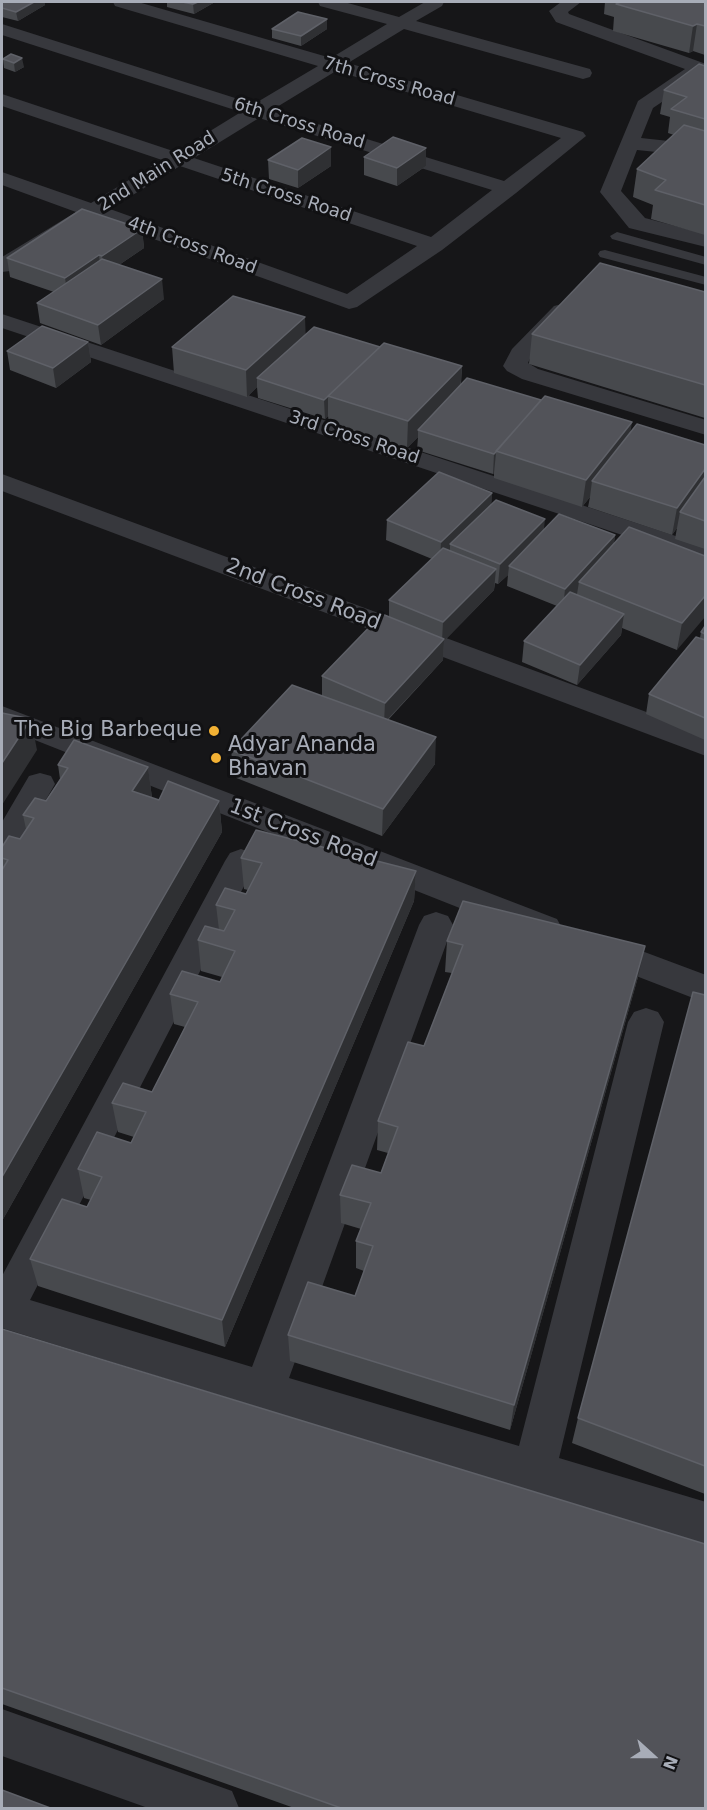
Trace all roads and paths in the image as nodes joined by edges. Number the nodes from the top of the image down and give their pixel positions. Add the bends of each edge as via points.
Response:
1 (121, 2) edge
2 (326, 2) edge
3 (436, 2) edge
4 (572, 2) edge
5 (401, 23) junction
6 (2, 29) edge
7 (332, 65) junction
8 (702, 69) edge
9 (584, 73) dead end
10 (2, 100) edge
11 (256, 111) junction
12 (629, 143) junction
13 (705, 151) edge
14 (176, 160) junction
15 (2, 178) edge
16 (509, 189) junction
17 (94, 211) junction
18 (617, 236) dead end
19 (705, 241) edge
20 (434, 245) junction
21 (605, 254) dead end
22 (705, 261) edge
23 (2, 266) edge
24 (599, 277) edge
25 (705, 281) edge
26 (576, 296) edge
27 (705, 298) edge
28 (2, 321) edge
29 (705, 428) edge
30 (2, 482) edge
31 (705, 555) edge
32 (2, 716) edge
33 (705, 746) edge
34 (40, 784) dead end
35 (2, 848) edge
36 (241, 861) edge
37 (436, 925) dead end
38 (705, 990) edge
39 (646, 1022) dead end
40 (3, 1311) edge
41 (264, 1390) junction
42 (534, 1472) junction
43 (705, 1524) edge
44 (2, 1733) edge
45 (215, 1809) edge

1 - 7 street, 7th Cross Road
2 - 5 street
3 - 5 street, 2nd Main Road
4 - 8 street via 558,11 562,18
5 - 7 street, 2nd Main Road
5 - 9 street
6 - 11 street, 6th Cross Road
7 - 11 street, 2nd Main Road
7 - 16 street, 7th Cross Road via 576,136
8 - 12 street via 645,105
10 - 14 street, 5th Cross Road
11 - 14 street, 2nd Main Road
11 - 16 street, 6th Cross Road
12 - 13 street
12 - 19 street via 610,192 637,223
14 - 17 street, 2nd Main Road
14 - 20 street, 5th Cross Road
15 - 17 street, 4th Cross Road
16 - 20 street
17 - 20 street, 4th Cross Road via 349,302
17 - 23 street, 2nd Main Road
18 - 22 lane
21 - 25 lane
24 - 27 street via 626,276
26 - 29 street via 520,354 516,366 530,374
28 - 31 street, 3rd Cross Road
30 - 33 street, 2nd Cross Road
32 - 38 street, 1st Cross Road
34 - 35 street
36 - 40 street
37 - 41 street
39 - 42 street
40 - 41 street
41 - 42 street
42 - 43 street
44 - 45 street

